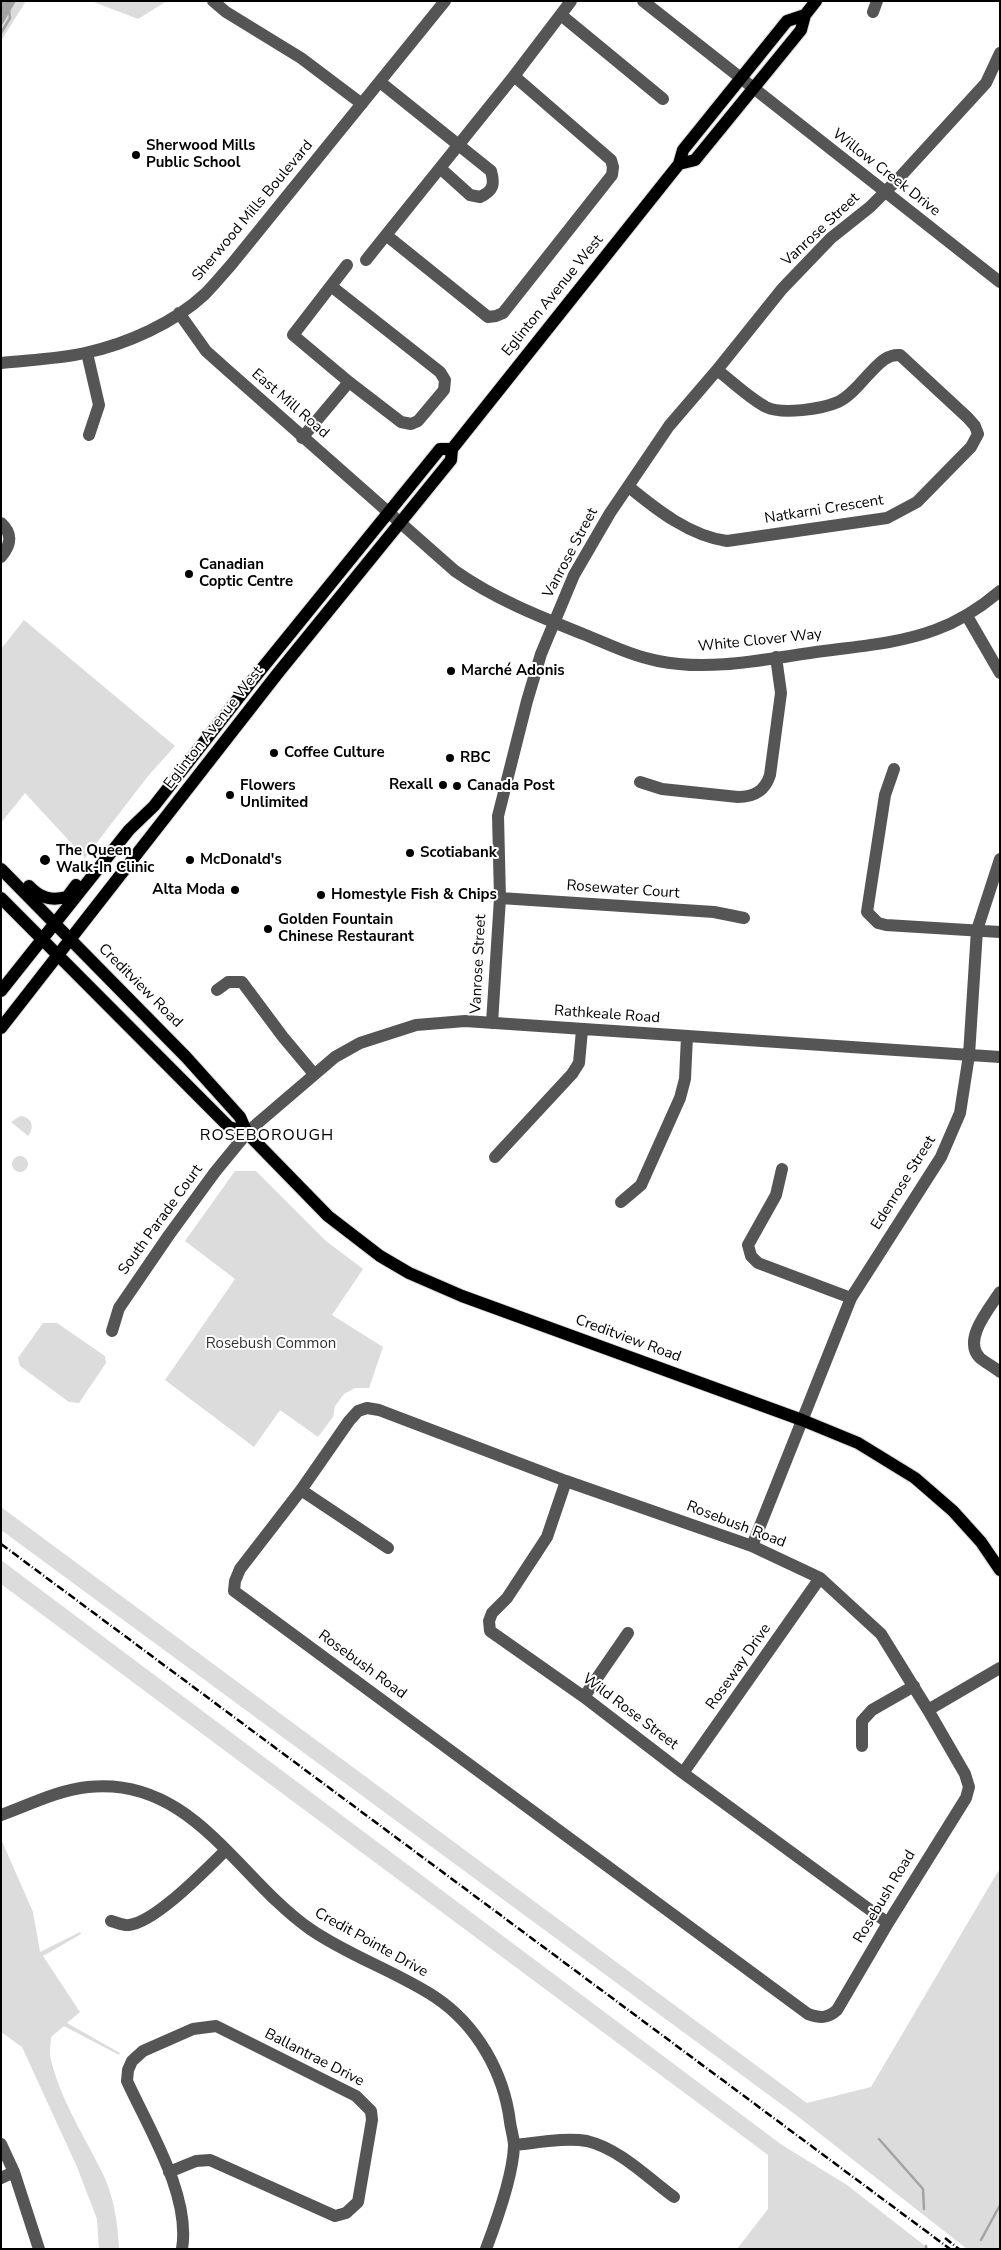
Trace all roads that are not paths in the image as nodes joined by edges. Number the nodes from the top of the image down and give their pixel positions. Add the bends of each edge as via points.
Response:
1 (213, 1) edge
2 (571, 1) edge
3 (643, 1) edge
4 (816, 1) edge
5 (438, 4) edge
6 (561, 15) junction
7 (805, 15) junction
8 (1000, 53) edge
9 (514, 76) junction
10 (740, 78) junction
11 (380, 82) junction
12 (753, 88) junction
13 (663, 99) dead end
14 (362, 104) junction
15 (458, 146) junction
16 (679, 164) junction
17 (440, 168) junction
18 (885, 192) junction
19 (386, 235) junction
20 (366, 260) dead end
21 (347, 266) dead end
22 (1000, 282) edge
23 (331, 286) junction
24 (179, 313) junction
25 (87, 353) junction
26 (1, 363) edge
27 (717, 370) junction
28 (349, 382) junction
29 (89, 435) dead end
30 (302, 438) junction
31 (452, 449) junction
32 (629, 487) junction
33 (388, 512) junction
34 (400, 522) junction
35 (1, 523) edge
36 (1, 557) edge
37 (1000, 591) edge
38 (966, 616) junction
39 (554, 622) junction
40 (776, 658) junction
41 (1000, 673) edge
42 (894, 769) dead end
43 (640, 782) dead end
44 (1000, 859) edge
45 (1, 861) edge
46 (103, 864) junction
47 (1, 869) edge
48 (1, 898) edge
49 (500, 898) junction
50 (744, 918) dead end
51 (55, 924) junction
52 (977, 930) junction
53 (1000, 932) edge
54 (70, 939) junction
55 (42, 940) junction
56 (58, 956) junction
57 (217, 990) dead end
58 (1, 991) edge
59 (492, 1023) junction
60 (1, 1028) edge
61 (582, 1030) junction
62 (687, 1036) junction
63 (969, 1055) junction
64 (1000, 1057) edge
65 (314, 1074) junction
66 (247, 1133) junction
67 (495, 1157) dead end
68 (782, 1169) dead end
69 (621, 1202) dead end
70 (1000, 1292) edge
71 (851, 1298) junction
72 (112, 1331) dead end
73 (1000, 1372) edge
74 (802, 1420) junction
75 (566, 1481) junction
76 (301, 1490) junction
77 (752, 1546) junction
78 (388, 1548) dead end
79 (1000, 1570) edge
80 (820, 1578) junction
81 (628, 1633) dead end
82 (1000, 1668) edge
83 (914, 1686) junction
84 (584, 1698) junction
85 (928, 1710) junction
86 (862, 1746) dead end
87 (683, 1773) junction
88 (1, 1815) edge
89 (226, 1850) junction
90 (110, 1921) dead end
91 (888, 1923) junction
92 (1, 2144) edge
93 (514, 2146) junction
94 (14, 2172) junction
95 (169, 2172) junction
96 (1, 2178) edge
97 (674, 2198) dead end
98 (39, 2249) edge
99 (182, 2249) edge
100 (486, 2249) edge

1 - 14 street via 302,58
2 - 6 street
3 - 10 street, Willow Creek Drive
4 - 7 main road, Eglinton Avenue West
5 - 11 street, Sherwood Mills Boulevard
6 - 9 street
6 - 13 street
7 - 10 main road, Eglinton Avenue West via 787,21
7 - 12 main road, Eglinton Avenue West via 801,30
8 - 18 street, Vanrose Street via 986,83
9 - 15 street
9 - 19 street via 611,160 614,167 612,175 508,306 496,316 488,317
10 - 12 street, Willow Creek Drive
10 - 16 main road, Eglinton Avenue West via 683,150
11 - 14 street, Sherwood Mills Boulevard
11 - 15 street
12 - 16 main road, Eglinton Avenue West via 695,160
12 - 18 street, Willow Creek Drive
14 - 24 street, Sherwood Mills Boulevard via 231,265 205,294
15 - 17 street
15 - 17 street via 491,171 490,192 480,197 470,195
16 - 31 main road, Eglinton Avenue West
17 - 19 street
18 - 22 street, Willow Creek Drive
18 - 27 street, Vanrose Street via 831,238 782,289
19 - 20 street
21 - 23 street
23 - 28 street via 293,335
23 - 28 street via 440,372 445,380 444,390 411,424 401,422
24 - 25 street, Sherwood Mills Boulevard via 146,332
24 - 30 street, East Mill Road via 206,351
25 - 26 street, Sherwood Mills Boulevard
25 - 29 street via 99,405
27 - 32 street, Vanrose Street via 669,426
27 - 32 street, Natkarni Crescent via 767,408 785,411 839,402 882,360 892,354 900,354 968,418 978,434 976,440 917,502 887,518 736,539 711,539 694,533
28 - 30 street
30 - 33 street, East Mill Road
31 - 33 main road, Eglinton Avenue West via 440,448
31 - 34 main road, Eglinton Avenue West via 451,460
32 - 39 street, Vanrose Street via 610,512 574,575
33 - 34 street, East Mill Road
33 - 46 main road, Eglinton Avenue West via 154,806 129,830
34 - 39 street, White Clover Way via 444,562 479,587 509,604
34 - 54 main road, Eglinton Avenue West
35 - 36 street via 10,535 10,543
37 - 38 street, White Clover Way
38 - 40 street, White Clover Way via 915,637
38 - 41 street
39 - 40 street, White Clover Way via 635,656 670,663 706,665
39 - 49 street, Vanrose Street via 527,701 498,816
40 - 43 street via 781,693 770,776 760,792 738,797 662,789
42 - 52 street via 885,795 867,912 878,923 886,925
44 - 52 street, Edenrose Street
45 - 46 main road via 35,893 48,899 67,897 93,863
46 - 51 main road, Eglinton Avenue West
47 - 51 main road, Creditview Road
48 - 55 main road, Creditview Road
49 - 50 street, Rosewater Court via 714,912
49 - 59 street, Vanrose Street
51 - 54 main road, Creditview Road
51 - 55 main road, Eglinton Avenue West
52 - 53 street
52 - 63 street, Edenrose Street
54 - 56 main road, Eglinton Avenue West
54 - 66 main road, Creditview Road via 186,1057 240,1117
55 - 56 main road, Creditview Road
55 - 58 main road, Eglinton Avenue West
56 - 60 main road, Eglinton Avenue West
56 - 66 main road, Creditview Road via 229,1127
57 - 65 street via 228,982 242,982
59 - 61 street, Rathkeale Road
59 - 65 street, Rathkeale Road via 465,1021 394,1030 360,1043
61 - 62 street, Rathkeale Road
61 - 67 street via 579,1063 572,1074
62 - 63 street, Rathkeale Road
62 - 69 street via 685,1079 680,1098 640,1186
63 - 64 street, Rathkeale Road
63 - 71 street, Edenrose Street via 960,1113 941,1157
65 - 66 street, Rathkeale Road
66 - 72 street, South Parade Court via 198,1195 119,1308
66 - 74 main road, Creditview Road via 328,1216 380,1256 409,1273 462,1296
68 - 71 street via 776,1195 748,1245 751,1256 758,1263
70 - 73 street via 973,1337 974,1348 980,1358
71 - 74 street, Edenrose Street
74 - 77 street, Edenrose Street
74 - 79 main road, Creditview Road via 858,1443 915,1478 953,1511 981,1542
75 - 76 street, Rosebush Road via 367,1408 358,1411 349,1421
75 - 77 street, Rosebush Road
75 - 84 street, Wild Rose Street via 541,1548 489,1621 490,1631
76 - 78 street
76 - 91 street, Rosebush Road via 240,1569 234,1591 808,2014 830,2017 837,2010
77 - 80 street, Rosebush Road
80 - 83 street, Rosebush Road via 881,1634
80 - 87 street, Roseway Drive
81 - 84 street
82 - 85 street
83 - 85 street, Rosebush Road
83 - 86 street via 872,1710 862,1721
84 - 87 street, Wild Rose Street
85 - 91 street, Rosebush Road via 965,1774 968,1788 966,1798
87 - 91 street, Wild Rose Street
88 - 89 street, Credit Pointe Drive via 88,1787 136,1791 169,1802 192,1818
89 - 90 street via 183,1891 149,1916 128,1926
89 - 93 street, Credit Pointe Drive via 309,1928 436,1998 467,2025 500,2076
92 - 94 street
93 - 97 street via 569,2141 599,2145 618,2155
93 - 100 street, Credit Pointe Drive via 497,2220
94 - 96 street
94 - 98 street
95 - 95 street, Ballantrae Drive via 196,2161 210,2160 335,2216 346,2213 358,2202 371,2112 356,2096 216,2026 193,2029 143,2051 128,2070 128,2081
95 - 99 street, Ballantrae Drive via 182,2208

